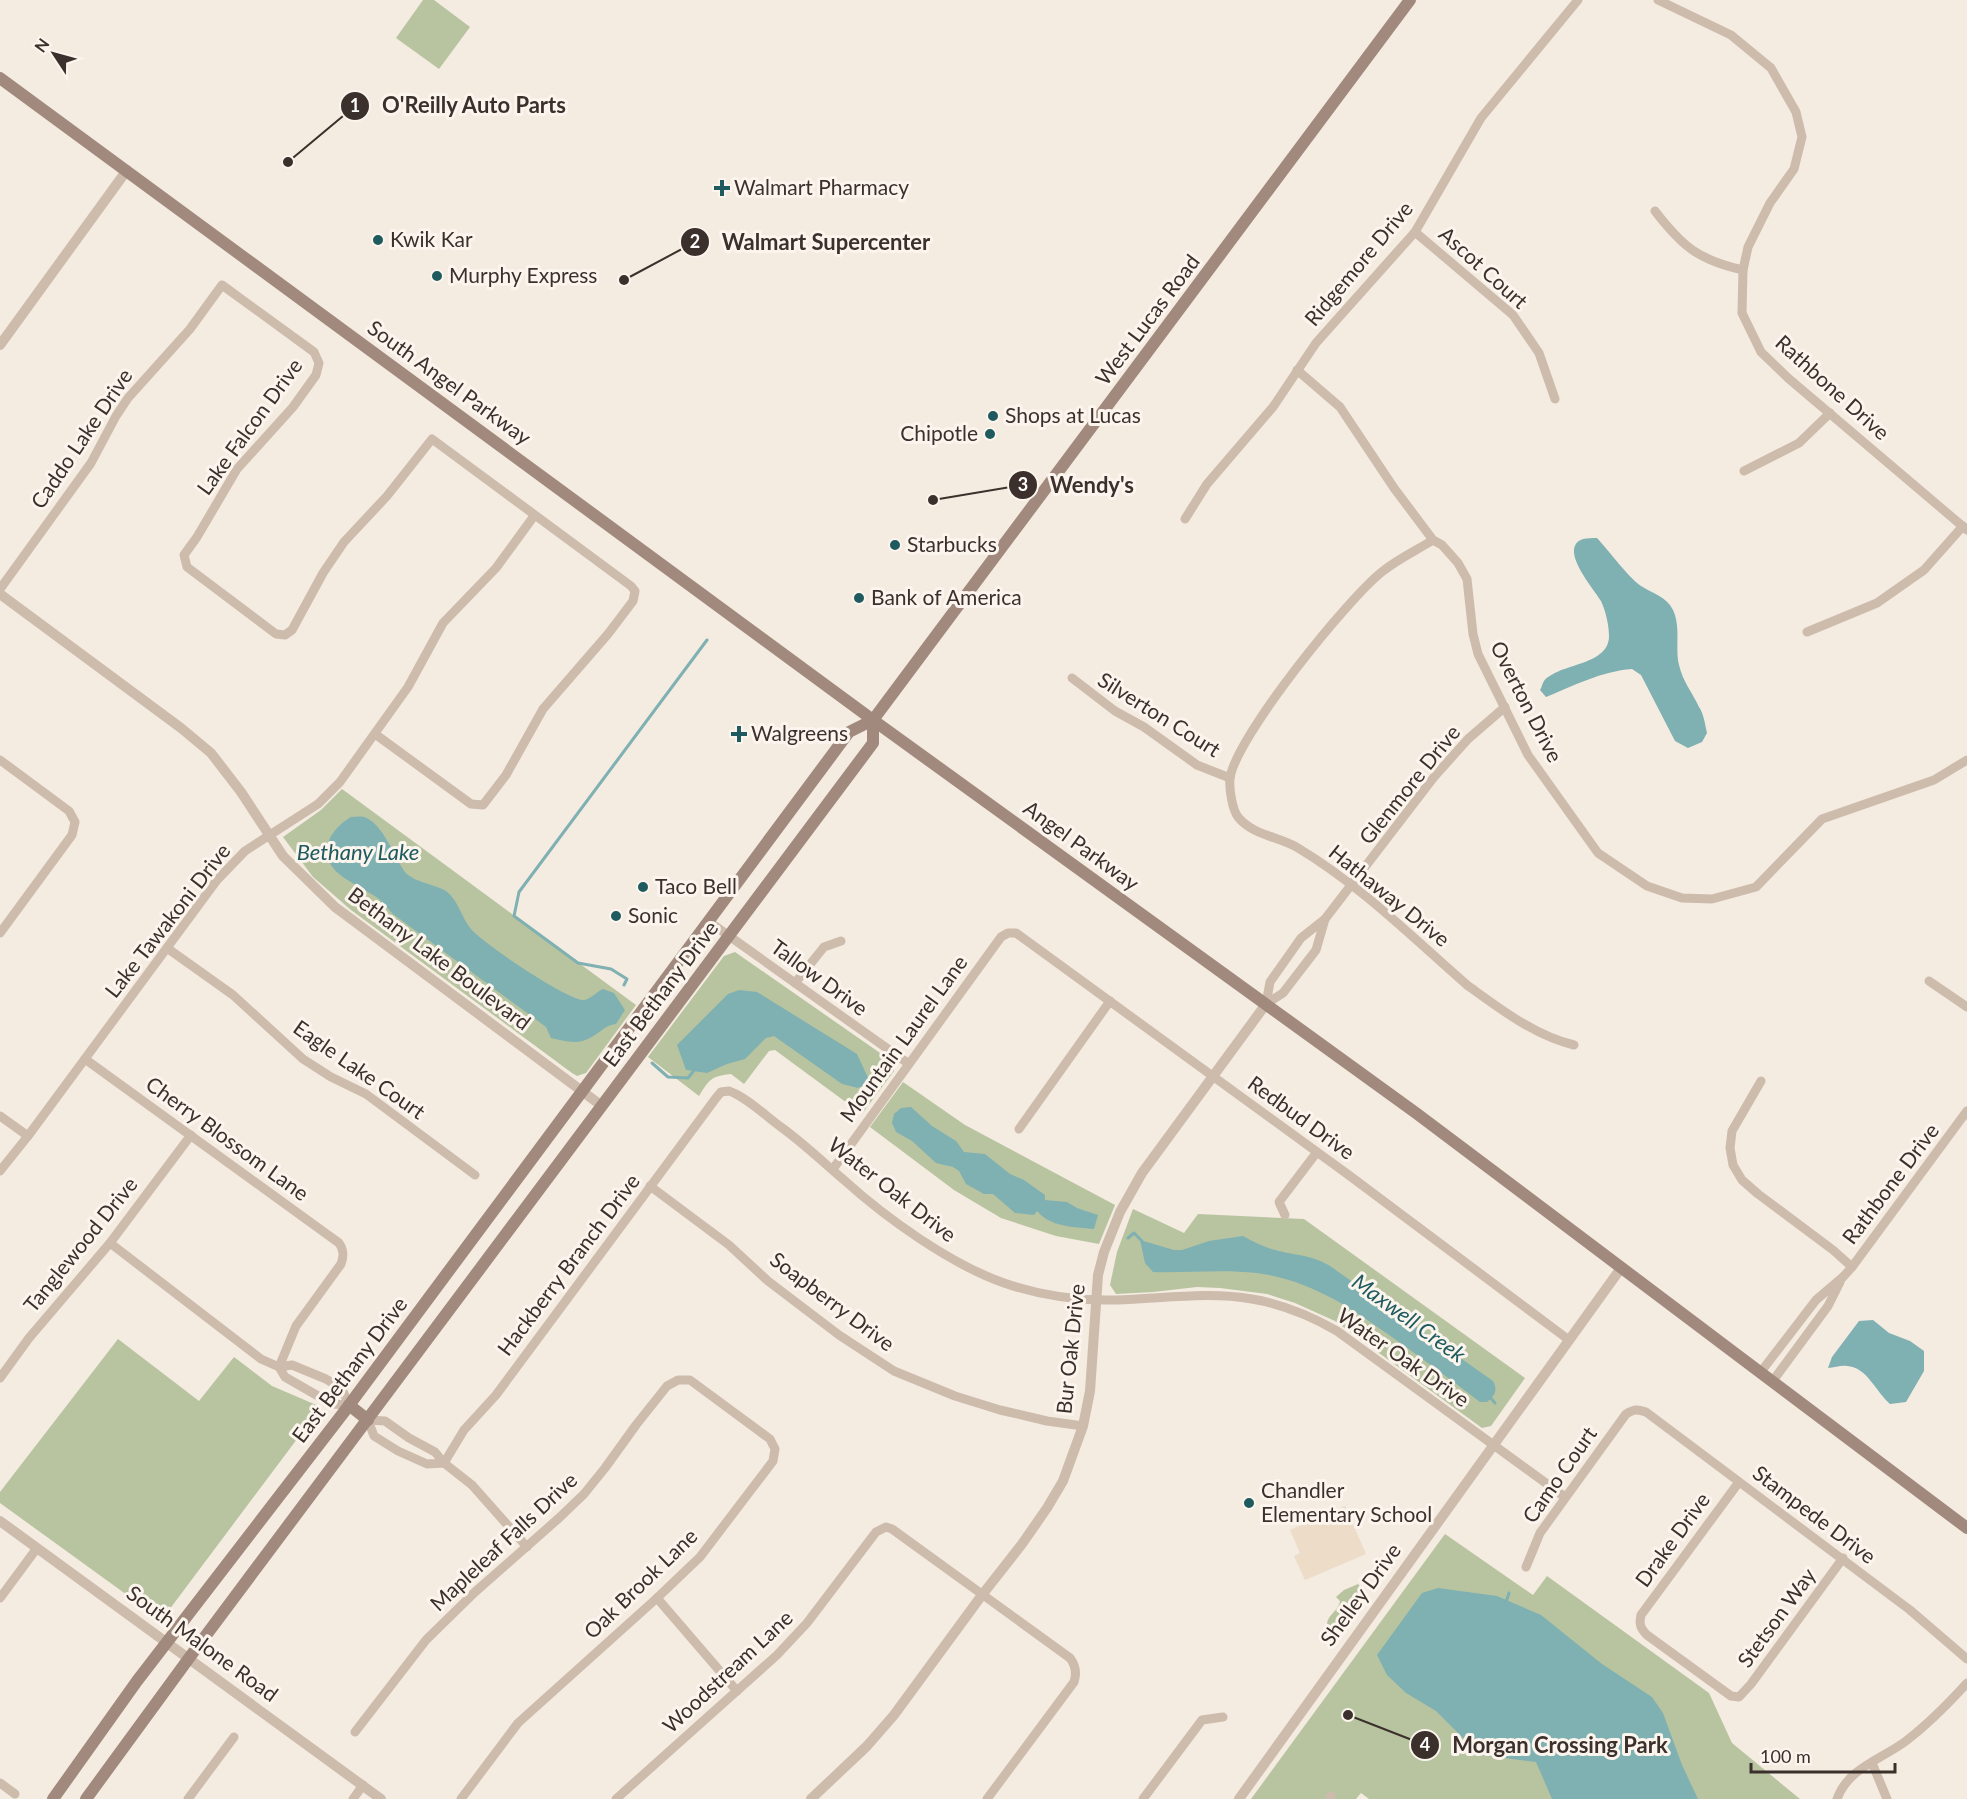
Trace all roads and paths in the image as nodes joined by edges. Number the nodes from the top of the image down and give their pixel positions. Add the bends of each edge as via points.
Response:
1 (1410, 0) edge
2 (1578, 0) edge
3 (1658, 0) edge
4 (0, 78) edge
5 (127, 170) junction
6 (1655, 211) dead end
7 (1415, 232) junction
8 (1743, 270) junction
9 (222, 285) joint
10 (0, 345) edge
11 (1297, 370) junction
12 (1555, 399) dead end
13 (1830, 413) junction
14 (1744, 471) dead end
15 (534, 516) junction
16 (1185, 519) dead end
17 (1965, 528) edge
18 (1433, 540) junction
19 (0, 589) edge
20 (0, 594) edge
21 (1808, 632) dead end
22 (1072, 678) dead end
23 (1505, 707) junction
24 (873, 720) junction
25 (375, 734) junction
26 (0, 760) edge
27 (1967, 760) edge
28 (1230, 778) junction
29 (270, 836) junction
30 (1352, 886) junction
31 (1325, 919) junction
32 (708, 921) junction
33 (0, 933) edge
34 (1008, 933) joint
35 (729, 935) junction
36 (842, 941) dead end
37 (167, 948) junction
38 (1929, 981) dead end
39 (795, 983) junction
40 (1110, 1001) junction
41 (1266, 1004) junction
42 (1967, 1007) edge
43 (1574, 1045) dead end
44 (85, 1059) junction
45 (909, 1064) junction
46 (1213, 1077) junction
47 (1761, 1082) dead end
48 (582, 1090) junction
49 (725, 1091) joint
50 (602, 1106) junction
51 (1967, 1111) edge
52 (0, 1116) edge
53 (1019, 1129) dead end
54 (191, 1135) junction
55 (28, 1136) junction
56 (1317, 1152) junction
57 (832, 1169) junction
58 (0, 1171) edge
59 (475, 1175) dead end
60 (650, 1186) junction
61 (1286, 1215) dead end
62 (110, 1243) junction
63 (1852, 1267) junction
64 (1621, 1268) junction
65 (1843, 1277) junction
66 (1095, 1300) junction
67 (1569, 1340) junction
68 (279, 1367) junction
69 (1760, 1373) junction
70 (0, 1378) edge
71 (678, 1380) joint
72 (1772, 1382) junction
73 (349, 1405) junction
74 (1633, 1410) joint
75 (368, 1420) junction
76 (1083, 1426) junction
77 (1493, 1445) junction
78 (444, 1463) junction
79 (1738, 1482) junction
80 (1565, 1497) junction
81 (0, 1521) edge
82 (1967, 1528) edge
83 (527, 1547) junction
84 (37, 1548) junction
85 (1843, 1558) junction
86 (1526, 1568) dead end
87 (982, 1595) junction
88 (657, 1598) junction
89 (0, 1599) edge
90 (167, 1643) junction
91 (189, 1659) junction
92 (1967, 1659) edge
93 (1967, 1683) edge
94 (737, 1691) junction
95 (1739, 1696) joint
96 (1223, 1717) dead end
97 (355, 1732) dead end
98 (234, 1737) dead end
99 (1872, 1763) junction
100 (0, 1783) edge
101 (363, 1785) junction
102 (15, 1794) dead end
103 (52, 1799) edge
104 (86, 1799) edge
105 (188, 1799) edge
106 (353, 1799) edge
107 (381, 1799) edge
108 (461, 1799) edge
109 (616, 1799) edge
110 (810, 1799) edge
111 (987, 1799) edge
112 (1143, 1799) edge
113 (1239, 1799) edge
114 (1837, 1799) edge
115 (1887, 1799) edge

1 - 24 main road, West Lucas Road
2 - 7 street, Ridgemore Drive via 1481,118
3 - 8 street, Rathbone Drive via 1731,35 1772,69 1796,112 1802,137 1794,169 1770,203 1748,247
4 - 5 main road, South Angel Parkway
5 - 10 street
5 - 24 main road, South Angel Parkway
6 - 8 street via 1686,247 1718,265
7 - 11 street, Ridgemore Drive via 1316,343
7 - 12 street, Ascot Court via 1513,315 1539,353
8 - 13 street, Rathbone Drive via 1742,313 1761,352
9 - 15 street, Lake Falcon Drive via 317,357 319,370 293,407 237,469 184,555 187,567 276,634 289,633 344,542 432,439
9 - 19 street, Caddo Lake Drive via 190,329 128,398 91,463
11 - 16 street, Ridgemore Drive via 1273,407 1207,484
11 - 18 street, Overton Drive via 1340,407
13 - 14 street via 1799,442
13 - 17 street, Rathbone Drive
15 - 25 street, Lake Tawakoni Drive via 496,568 443,623 408,687
15 - 25 street via 631,586 633,601 543,709 506,775 483,805 471,804
17 - 21 street via 1924,570 1877,603
18 - 23 street, Overton Drive via 1458,563 1467,579 1478,654
18 - 28 street via 1383,571 1348,606 1262,716
20 - 29 street, Bethany Lake Boulevard via 198,742 219,763
22 - 28 street, Silverton Court via 1197,765
23 - 27 street, Overton Drive via 1528,755 1598,853 1647,886 1682,898 1712,899 1756,887 1822,819 1934,780
23 - 30 street, Glenmore Drive via 1468,739 1434,777
24 - 32 main road, East Bethany Drive via 849,732
24 - 35 main road, East Bethany Drive via 873,743
24 - 41 main road, Angel Parkway
25 - 29 street, Lake Tawakoni Drive via 330,793
26 - 33 street via 69,811 75,822 72,835
28 - 30 street, Hathaway Drive via 1237,815 1244,823 1327,865
29 - 37 street, Lake Tawakoni Drive via 237,858
29 - 48 street, Bethany Lake Boulevard via 283,856 335,907
30 - 31 street, Glenmore Drive
30 - 43 street, Hathaway Drive via 1492,1003 1545,1036
31 - 41 street, Glenmore Drive via 1316,950 1283,993
31 - 41 street, Glenmore Drive via 1301,938 1270,982
32 - 35 street, Tallow Drive
32 - 48 main road, East Bethany Drive
34 - 40 street, Redbud Drive via 1016,933
34 - 45 street, Mountain Laurel Lane
35 - 39 street, Tallow Drive
35 - 50 main road, East Bethany Drive
36 - 39 street via 824,947
37 - 44 street, Lake Tawakoni Drive
37 - 59 street, Eagle Lake Court via 233,995 303,1059 366,1094
38 - 42 street
39 - 45 street, Tallow Drive
40 - 46 street, Redbud Drive
40 - 53 street
41 - 46 street, Bur Oak Drive
41 - 64 main road, Angel Parkway
44 - 54 street, Cherry Blossom Lane
44 - 55 street, Lake Tawakoni Drive
45 - 57 street, Mountain Laurel Lane
46 - 56 street, Redbud Drive
46 - 66 street, Bur Oak Drive via 1124,1204 1104,1252
47 - 63 street via 1732,1131 1733,1165 1758,1194
48 - 50 street, Bethany Lake Boulevard
48 - 73 main road, East Bethany Drive
49 - 57 street, Water Oak Drive via 742,1098
49 - 60 street, Hackberry Branch Drive
50 - 75 main road, East Bethany Drive
51 - 63 street, Rathbone Drive
52 - 55 street
54 - 62 street, Tanglewood Drive
54 - 68 street, Cherry Blossom Lane via 339,1243 344,1253 341,1264 296,1326
55 - 58 street, Lake Tawakoni Drive
56 - 61 street via 1279,1202
56 - 67 street, Redbud Drive
57 - 66 street, Water Oak Drive via 898,1223 957,1262 1004,1283 1072,1299
60 - 76 street, Soapberry Drive via 839,1335 894,1371 1000,1410
60 - 78 street, Hackberry Branch Drive via 496,1395 464,1430
62 - 68 street via 261,1359
62 - 70 street, Tanglewood Drive
63 - 65 street, Rathbone Drive
64 - 67 street, Shelley Drive
64 - 69 main road, Angel Parkway
65 - 69 street, Rathbone Drive via 1816,1300
65 - 72 street, Rathbone Drive via 1828,1306
66 - 76 street, Bur Oak Drive via 1090,1391
66 - 77 street, Water Oak Drive via 1203,1295 1252,1299 1286,1307 1337,1331
67 - 77 street, Shelley Drive
68 - 73 street via 285,1377 332,1404
68 - 73 street via 292,1365 326,1379 342,1389
69 - 72 main road, Angel Parkway
71 - 83 street, Mapleleaf Falls Drive via 667,1386 584,1494
71 - 88 street, Oak Brook Lane via 690,1380 770,1439 775,1455 700,1557
72 - 82 main road, Angel Parkway
73 - 75 main road
73 - 90 main road, East Bethany Drive
74 - 79 street, Stampede Drive via 1646,1412
74 - 80 street, Camo Court via 1621,1420
75 - 78 street via 385,1421 435,1452
75 - 78 street via 374,1436 398,1451 427,1464
75 - 91 main road, East Bethany Drive
76 - 87 street, Bur Oak Drive via 1047,1508
77 - 80 street, Water Oak Drive
77 - 113 street, Shelley Drive
78 - 83 street via 472,1485
79 - 85 street, Stampede Drive
79 - 95 street, Drake Drive via 1639,1622 1647,1635 1731,1696
80 - 86 street, Camo Court via 1540,1533
81 - 84 street, South Malone Road
83 - 97 street, Mapleleaf Falls Drive via 426,1640
84 - 89 street
84 - 90 street, South Malone Road
85 - 92 street, Stampede Drive
85 - 95 street, Stetson Way
87 - 94 street, Woodstream Lane via 892,1529 879,1529 807,1623
87 - 110 street, Bur Oak Drive via 894,1715
87 - 111 street, Woodstream Lane via 1070,1658 1076,1670 1074,1682
88 - 94 street
88 - 108 street, Oak Brook Lane via 519,1723
90 - 91 street, South Malone Road
90 - 103 main road, East Bethany Drive
91 - 101 street, South Malone Road
91 - 104 main road, East Bethany Drive
93 - 99 street via 1932,1720
94 - 109 street, Woodstream Lane
96 - 112 street via 1202,1720
98 - 105 street
99 - 114 street via 1851,1776
99 - 115 street
100 - 102 street
101 - 106 street
101 - 107 street, South Malone Road

